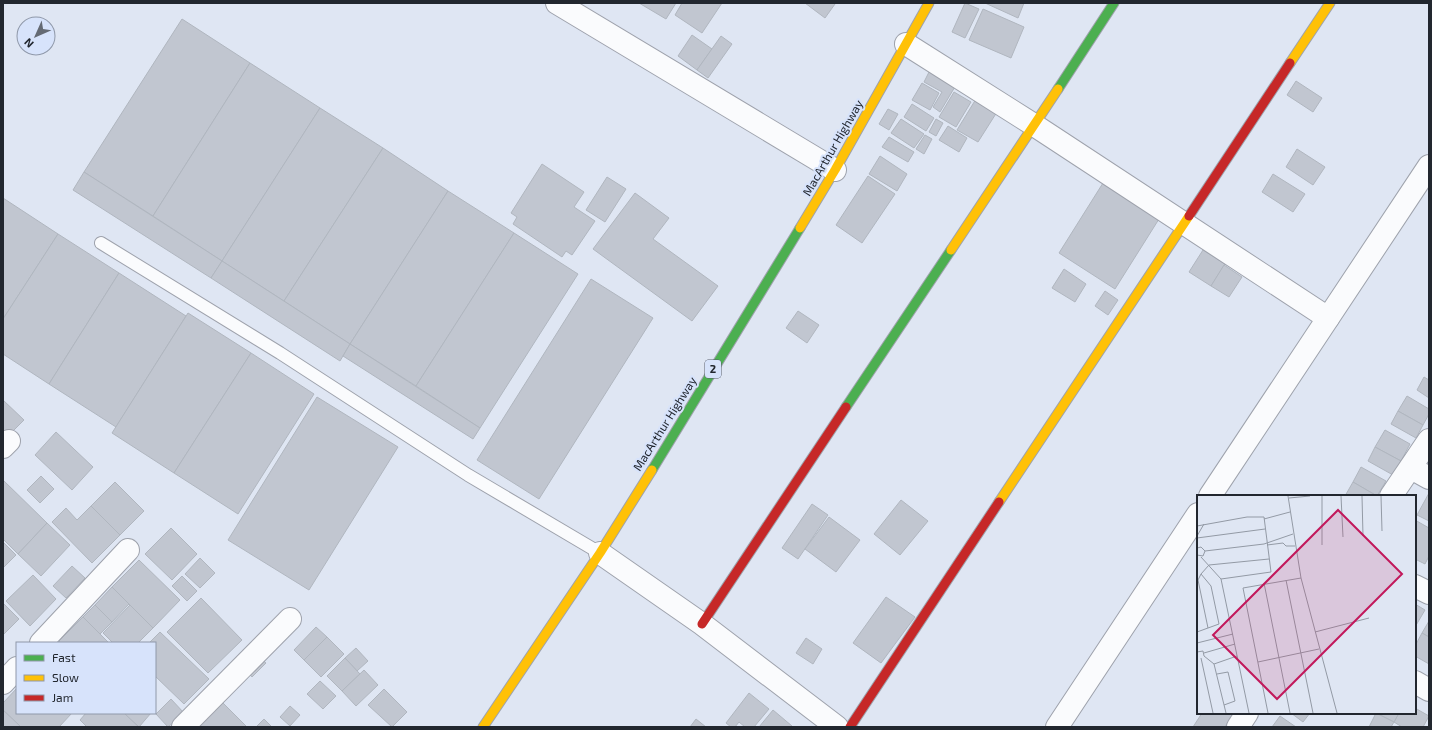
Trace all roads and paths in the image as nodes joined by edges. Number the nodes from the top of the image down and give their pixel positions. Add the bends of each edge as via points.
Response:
1 (557, 3) edge
2 (929, 3) edge
3 (1114, 3) edge
4 (1330, 3) edge
5 (906, 44) junction
6 (1034, 125) junction
7 (1429, 166) edge
8 (835, 170) junction
9 (1184, 223) junction
10 (102, 243) dead end
11 (1328, 318) junction
12 (1429, 440) edge
13 (1420, 473) edge
14 (1211, 495) edge
15 (1393, 495) edge
16 (1197, 516) edge
17 (128, 550) dead end
18 (600, 554) junction
19 (1416, 586) edge
20 (1429, 593) edge
21 (290, 619) dead end
22 (702, 624) junction
23 (42, 642) edge
24 (16, 669) edge
25 (1416, 683) edge
26 (3, 684) edge
27 (1429, 690) edge
28 (1246, 714) edge
29 (184, 727) edge
30 (483, 727) edge
31 (837, 727) edge
32 (850, 727) edge
33 (1057, 727) edge
34 (1238, 727) edge

1 - 8 street
2 - 5 main road, MacArthur Highway / 2
3 - 6 main road
4 - 9 main road
5 - 6 street
5 - 8 main road, MacArthur Highway / 2
6 - 9 street
6 - 22 main road
7 - 11 street
8 - 18 main road, MacArthur Highway / 2
9 - 11 street
9 - 32 main road
10 - 18 lane via 280,353 468,475
11 - 14 street
12 - 13 street
13 - 15 street
16 - 33 street
17 - 23 street
18 - 22 street
18 - 30 main road, MacArthur Highway / 2
19 - 20 street
21 - 29 street
22 - 31 street
24 - 26 street
25 - 27 street
28 - 34 street

